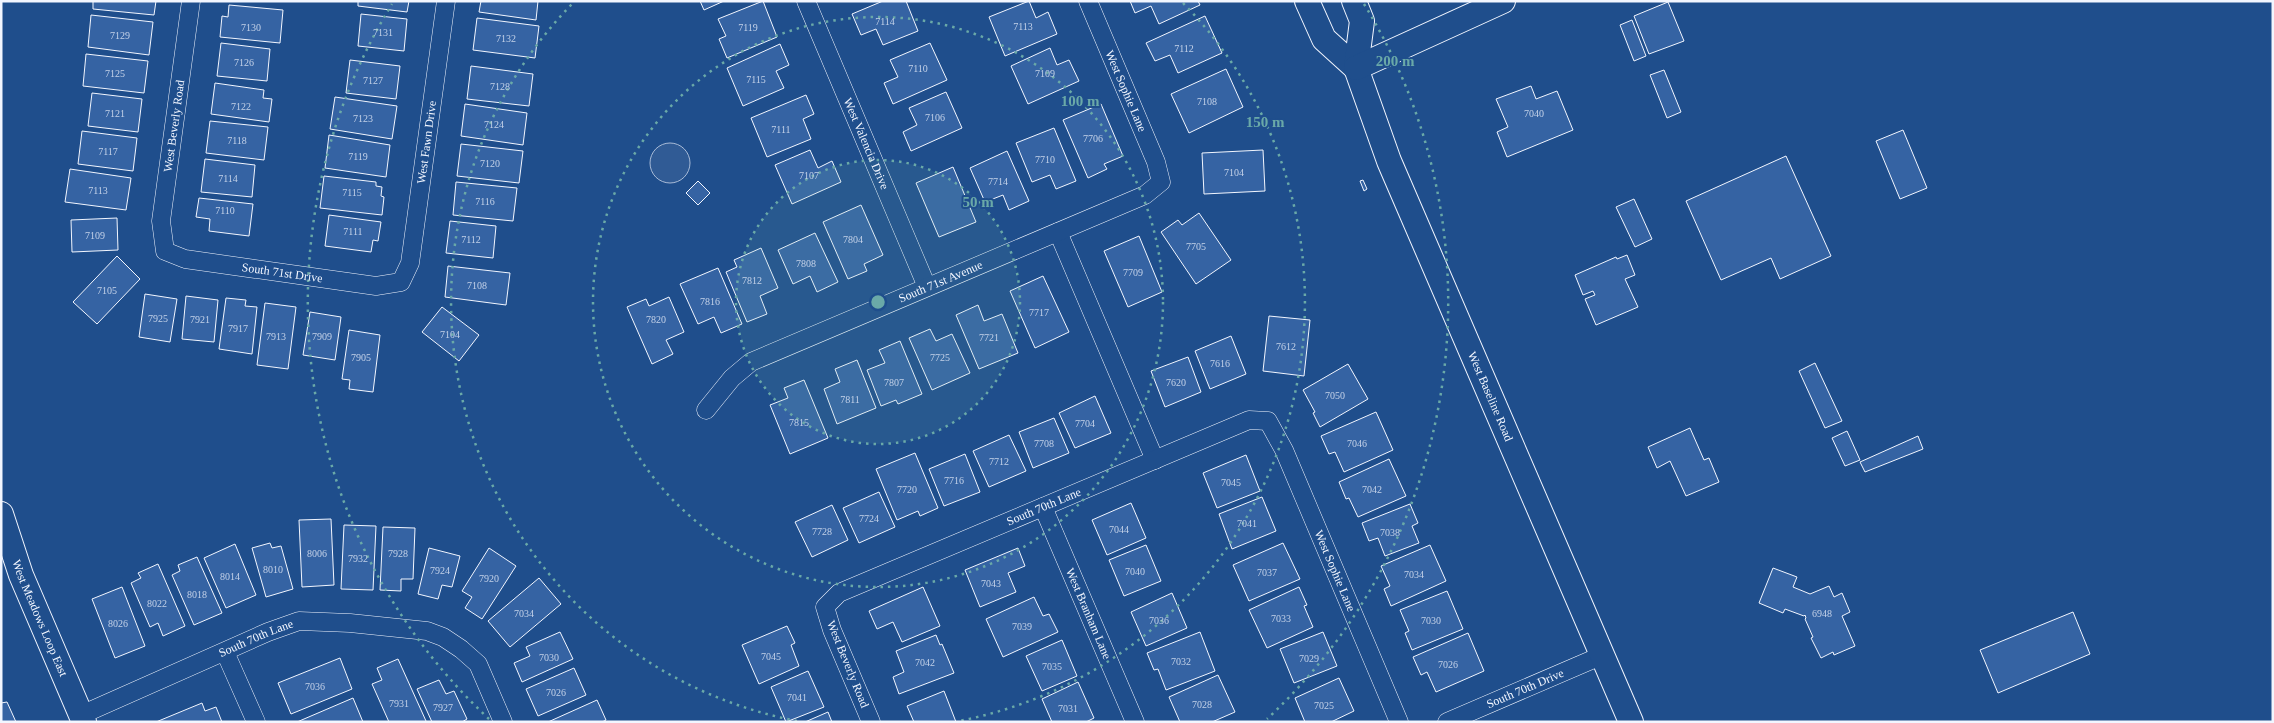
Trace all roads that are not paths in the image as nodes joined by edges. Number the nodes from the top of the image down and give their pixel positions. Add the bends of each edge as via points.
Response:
1 (191, 1) edge
2 (446, 1) edge
3 (806, 1) edge
4 (1088, 1) edge
5 (1307, 1) edge
6 (1354, 1) edge
7 (1503, 1) edge
8 (1356, 68) junction
9 (1161, 182) joint
10 (1058, 232) junction
11 (165, 251) joint
12 (401, 282) joint
13 (927, 287) junction
14 (706, 410) dead end
15 (1268, 421) joint
16 (1155, 460) junction
17 (1043, 507) junction
18 (1, 514) edge
19 (825, 607) joint
20 (225, 652) junction
21 (1603, 655) junction
22 (82, 718) edge
23 (256, 722) edge
24 (504, 722) edge
25 (871, 722) edge
26 (1134, 722) edge
27 (1399, 722) edge
28 (1447, 722) edge
29 (1631, 722) edge

1 - 11 street, West Beverly Road via 161,221
2 - 12 street, West Fawn Drive via 410,263
3 - 13 street, West Valencia Drive
4 - 9 street, West Sophie Lane via 1156,162
5 - 8 main road, West Baseline Road via 1324,39
6 - 8 main road, West Baseline Road via 1362,21
7 - 8 main road
8 - 21 main road, West Baseline Road via 1389,161
9 - 10 street, South 71st Avenue via 1145,195
10 - 13 street, South 71st Avenue
10 - 16 street
11 - 12 street, South 71st Drive via 185,259 376,286
13 - 14 street, South 71st Avenue via 751,362 732,378
15 - 16 street, South 70th Lane via 1249,420
15 - 27 street, West Sophie Lane via 1284,450
16 - 17 street, South 70th Lane
17 - 19 street, South 70th Lane via 839,593
17 - 26 street, West Branham Lane
18 - 22 main road, West Meadows Loop East via 21,575
19 - 25 street, West Beverly Road
20 - 22 street, South 70th Lane
20 - 23 street
20 - 24 street, South 70th Lane via 299,622 328,621 427,631 461,648 478,664
21 - 28 street, South 70th Drive
21 - 29 main road, West Baseline Road

